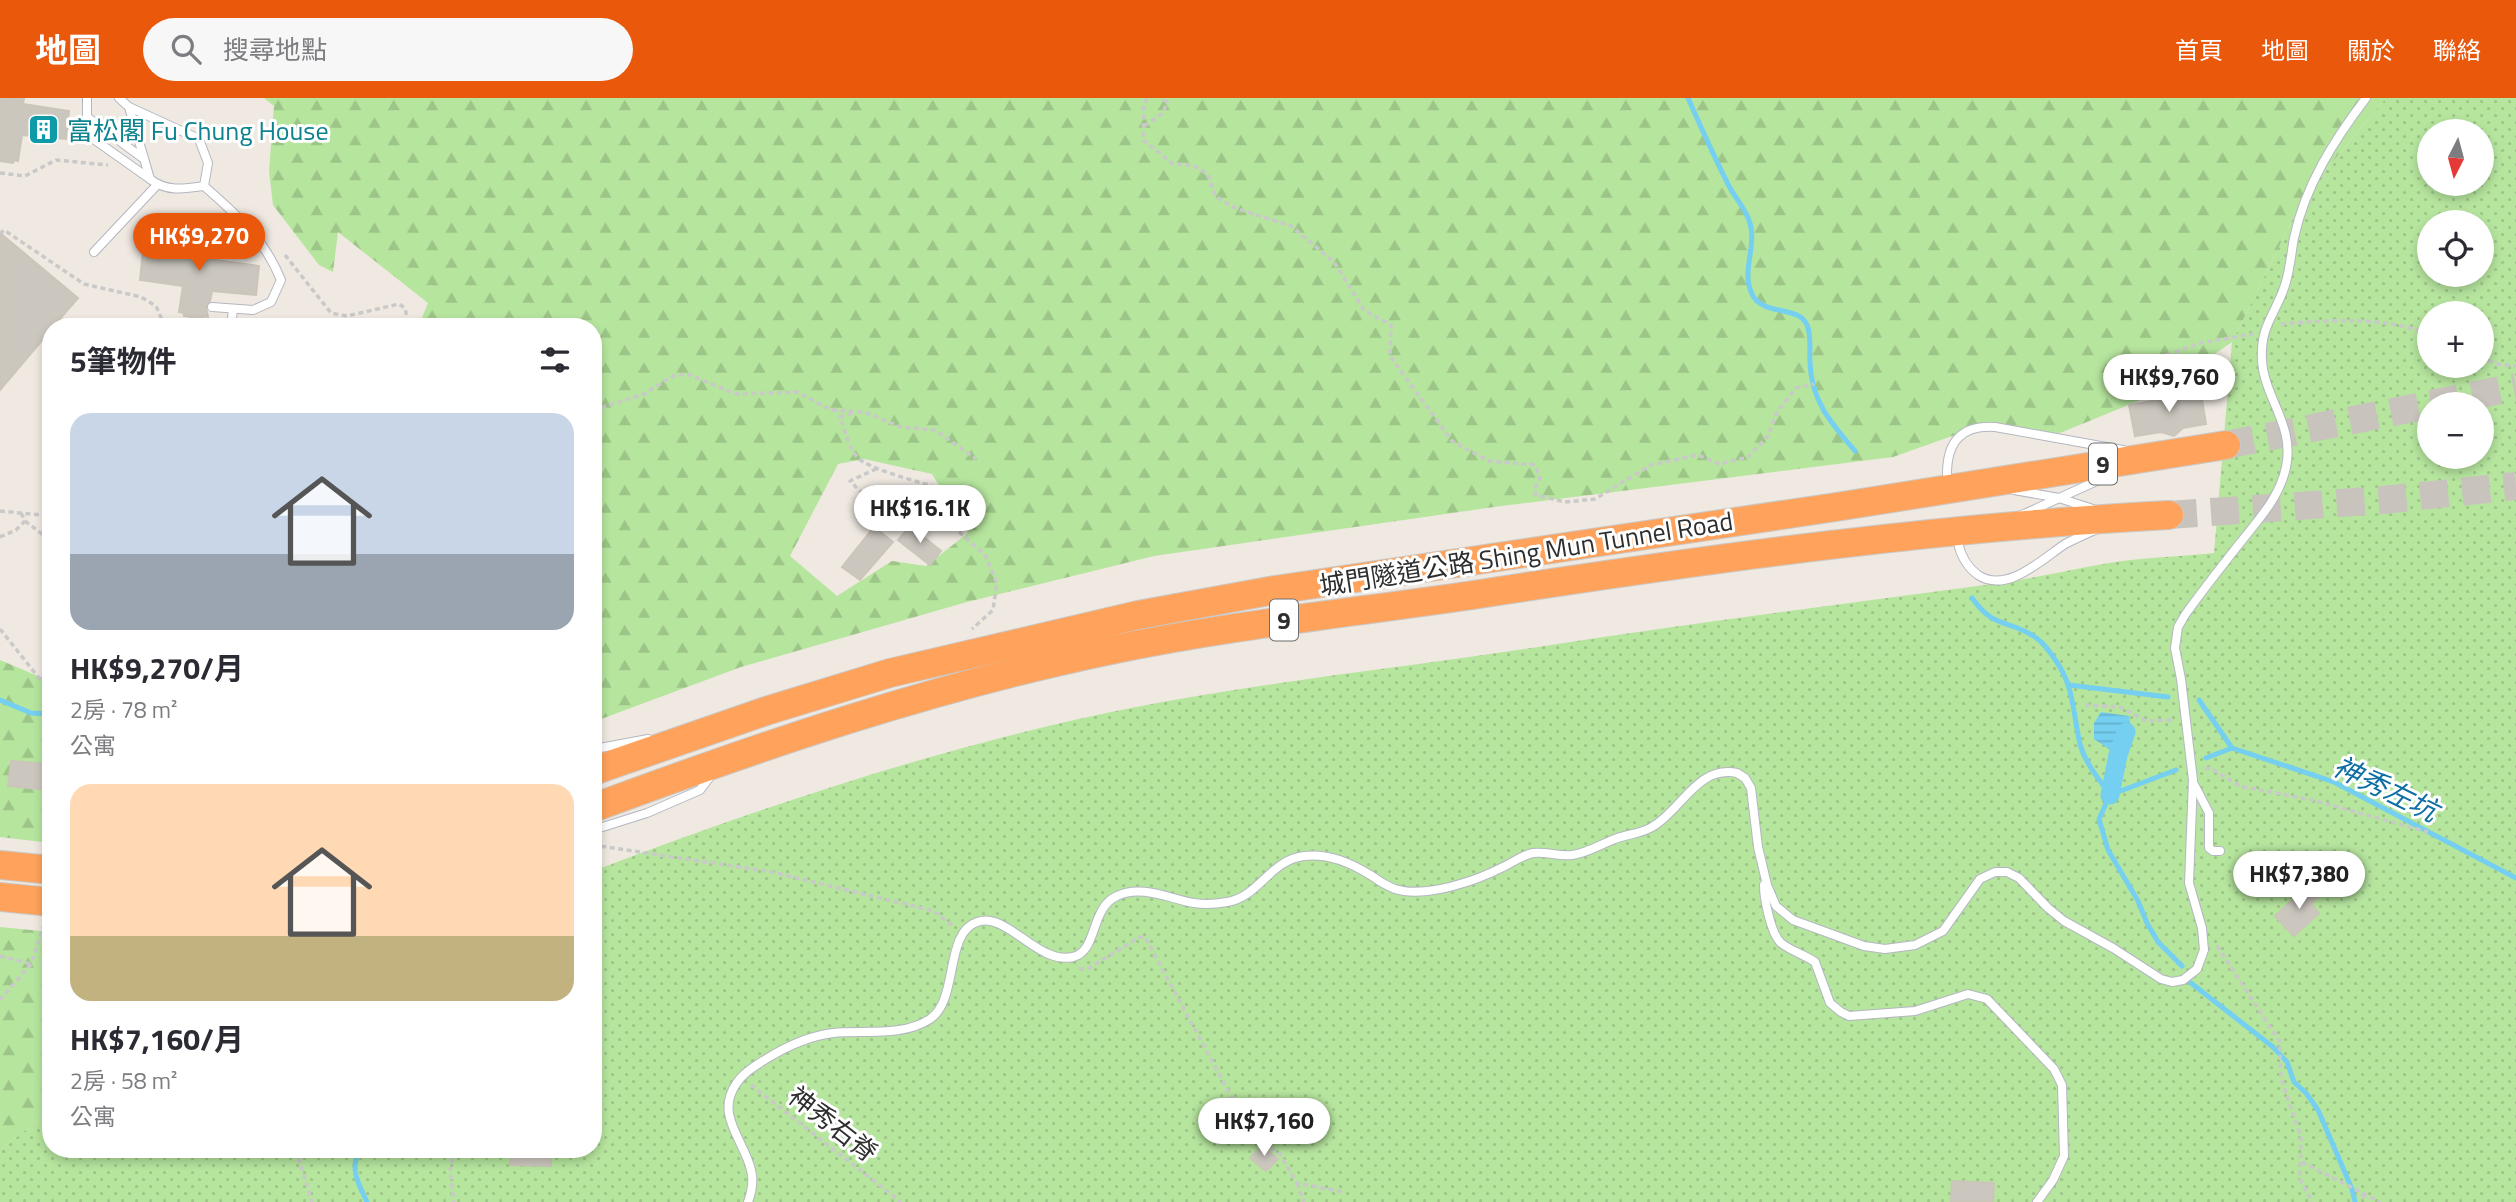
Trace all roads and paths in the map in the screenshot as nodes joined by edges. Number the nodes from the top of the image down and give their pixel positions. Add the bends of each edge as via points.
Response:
1 (87, 98) edge
2 (119, 98) edge
3 (1147, 98) edge
4 (1160, 98) edge
5 (2366, 98) edge
6 (129, 107) junction
7 (87, 117) junction
8 (1144, 126) junction
9 (144, 159) junction
10 (0, 173) edge
11 (150, 179) junction
12 (158, 185) junction
13 (204, 186) junction
14 (0, 234) edge
15 (94, 252) dead end
16 (271, 257) junction
17 (212, 307) dead end
18 (233, 310) junction
19 (161, 318) edge
20 (233, 318) edge
21 (407, 318) edge
22 (2275, 321) dead end
23 (2417, 330) edge
24 (2265, 332) junction
25 (2151, 361) dead end
26 (2494, 363) edge
27 (2516, 366) edge
28 (1814, 384) dead end
29 (602, 407) edge
30 (858, 411) junction
31 (2226, 445) tunnel mouth
32 (2153, 456) junction
33 (976, 459) dead end
34 (876, 469) junction
35 (1947, 474) dead end
36 (1980, 484) junction
37 (941, 496) dead end
38 (2059, 498) junction
39 (869, 500) dead end
40 (0, 511) edge
41 (20, 512) junction
42 (42, 515) edge
43 (2169, 515) tunnel mouth
44 (2120, 518) junction
45 (25, 521) junction
46 (1996, 526) junction
47 (958, 532) dead end
48 (42, 534) edge
49 (0, 537) edge
50 (1958, 543) dead end
51 (0, 629) edge
52 (950, 658) junction
53 (42, 680) edge
54 (2085, 705) dead end
55 (2186, 720) junction
56 (691, 736) junction
57 (602, 748) edge
58 (718, 762) junction
59 (602, 768) edge
60 (2192, 769) junction
61 (2193, 782) junction
62 (602, 805) edge
63 (602, 827) edge
64 (2428, 832) dead end
65 (602, 846) edge
66 (2220, 851) dead end
67 (0, 865) edge
68 (42, 869) edge
69 (1764, 875) junction
70 (0, 897) edge
71 (42, 901) edge
72 (2202, 928) junction
73 (42, 931) edge
74 (963, 934) junction
75 (0, 956) edge
76 (1070, 957) junction
77 (31, 964) junction
78 (0, 1000) edge
79 (741, 1077) junction
80 (298, 1158) edge
81 (453, 1158) edge
82 (2302, 1162) junction
83 (1297, 1183) junction
84 (1343, 1192) dead end
85 (2362, 1194) junction
86 (312, 1202) edge
87 (454, 1202) edge
88 (748, 1202) edge
89 (901, 1202) edge
90 (1304, 1202) edge
91 (2037, 1202) edge
92 (2312, 1202) edge
93 (2365, 1202) edge
94 (2380, 1202) edge

1 - 7 lane
2 - 6 lane
3 - 8 path
4 - 8 path via 1167,102 1163,113
5 - 24 lane via 2319,169 2294,238 2287,281
6 - 9 lane
6 - 13 lane via 200,139 208,163
7 - 9 lane
7 - 11 lane via 92,138
8 - 28 path via 1143,140 1173,164 1208,174 1214,196 1235,208 1291,226 1334,262 1364,310 1391,325 1390,356 1451,441 1489,461 1535,465 1541,479 1534,489 1536,495 1565,502 1595,499 1651,465 1698,455 1719,464 1748,457 1769,436 1777,412 1796,388
9 - 11 lane
10 - 11 path via 25,176 57,160 108,165
11 - 12 lane
12 - 13 lane via 180,190
12 - 15 lane
13 - 16 lane via 245,222
14 - 19 path via 4,230 84,284 141,297 156,306
16 - 18 lane via 281,280 271,302 253,310
16 - 21 path via 281,249 336,316 399,304
17 - 18 lane
18 - 20 lane
22 - 23 path via 2374,321
24 - 25 path via 2200,343
24 - 55 lane via 2265,382 2280,412 2287,466 2269,506 2178,627 2176,653
26 - 27 path
29 - 30 path via 687,374 741,395 797,392 824,408
30 - 33 path via 901,427 934,430
30 - 34 path via 840,416 856,456
31 - 32 highway, 城門隧道公路 Shing Mun Tunnel Road / 9
32 - 35 lane via 1980,426 1962,433 1954,443
32 - 36 highway, 城門隧道公路 Shing Mun Tunnel Road / 9
32 - 38 lane
34 - 37 path via 944,490
34 - 39 path via 850,481
36 - 38 lane
36 - 52 highway, 城門隧道公路 Shing Mun Tunnel Road / 9 via 1275,590 1138,615
38 - 44 lane
38 - 46 lane
40 - 41 path
41 - 42 path
41 - 45 path
43 - 44 highway, 城門隧道公路 Shing Mun Tunnel Road / 9
44 - 46 highway, 城門隧道公路 Shing Mun Tunnel Road / 9
44 - 50 lane via 2006,580 1993,581 1975,573
45 - 48 path
45 - 49 path
46 - 58 highway, 城門隧道公路 Shing Mun Tunnel Road / 9 via 1675,564 1162,640 1010,672 907,700
47 - 52 path via 985,555 997,583 993,610 968,632
51 - 53 path
52 - 56 highway, 城門隧道公路 Shing Mun Tunnel Road / 9
54 - 55 path via 2120,707 2146,721
55 - 60 lane
56 - 57 lane
56 - 59 highway, 城門隧道公路 Shing Mun Tunnel Road / 9
58 - 62 highway, 城門隧道公路 Shing Mun Tunnel Road / 9
58 - 63 lane via 700,790
60 - 61 lane
60 - 64 path via 2210,768 2240,786 2312,800
61 - 66 lane via 2211,821 2210,848
61 - 72 lane via 2189,883
65 - 74 path via 786,875 934,911
67 - 68 highway
69 - 72 lane via 1773,901 1788,918 1872,948 1908,947 1934,938 1977,882 1998,872 2015,875 2060,918 2165,981 2183,979 2197,969 2204,950
69 - 76 lane via 1751,788 1741,775 1721,772 1702,781 1647,830 1578,854 1532,853 1449,887 1400,890 1346,861 1312,856 1280,864 1248,894 1233,901 1199,904 1122,893 1102,908 1086,948
69 - 91 lane via 1765,897 1777,937 1815,962 1830,1003 1841,1012 1855,1017 1915,1011 1975,995 1987,999 2054,1069 2062,1085 2064,1156
70 - 71 highway
72 - 82 path via 2280,1042 2281,1078 2301,1137
73 - 77 path
74 - 76 lane via 975,923 989,921 1040,951
74 - 79 lane via 942,1007 931,1019 901,1029 813,1037 776,1053
75 - 77 path
76 - 83 path via 1076,968 1086,970 1145,937 1253,1137 1279,1153
77 - 78 path
79 - 88 lane via 728,1112 752,1170
79 - 89 path, 神秀右脊
80 - 86 path
81 - 87 path
82 - 85 path
82 - 92 path via 2300,1178
83 - 84 path
83 - 90 path
85 - 93 path
85 - 94 path

